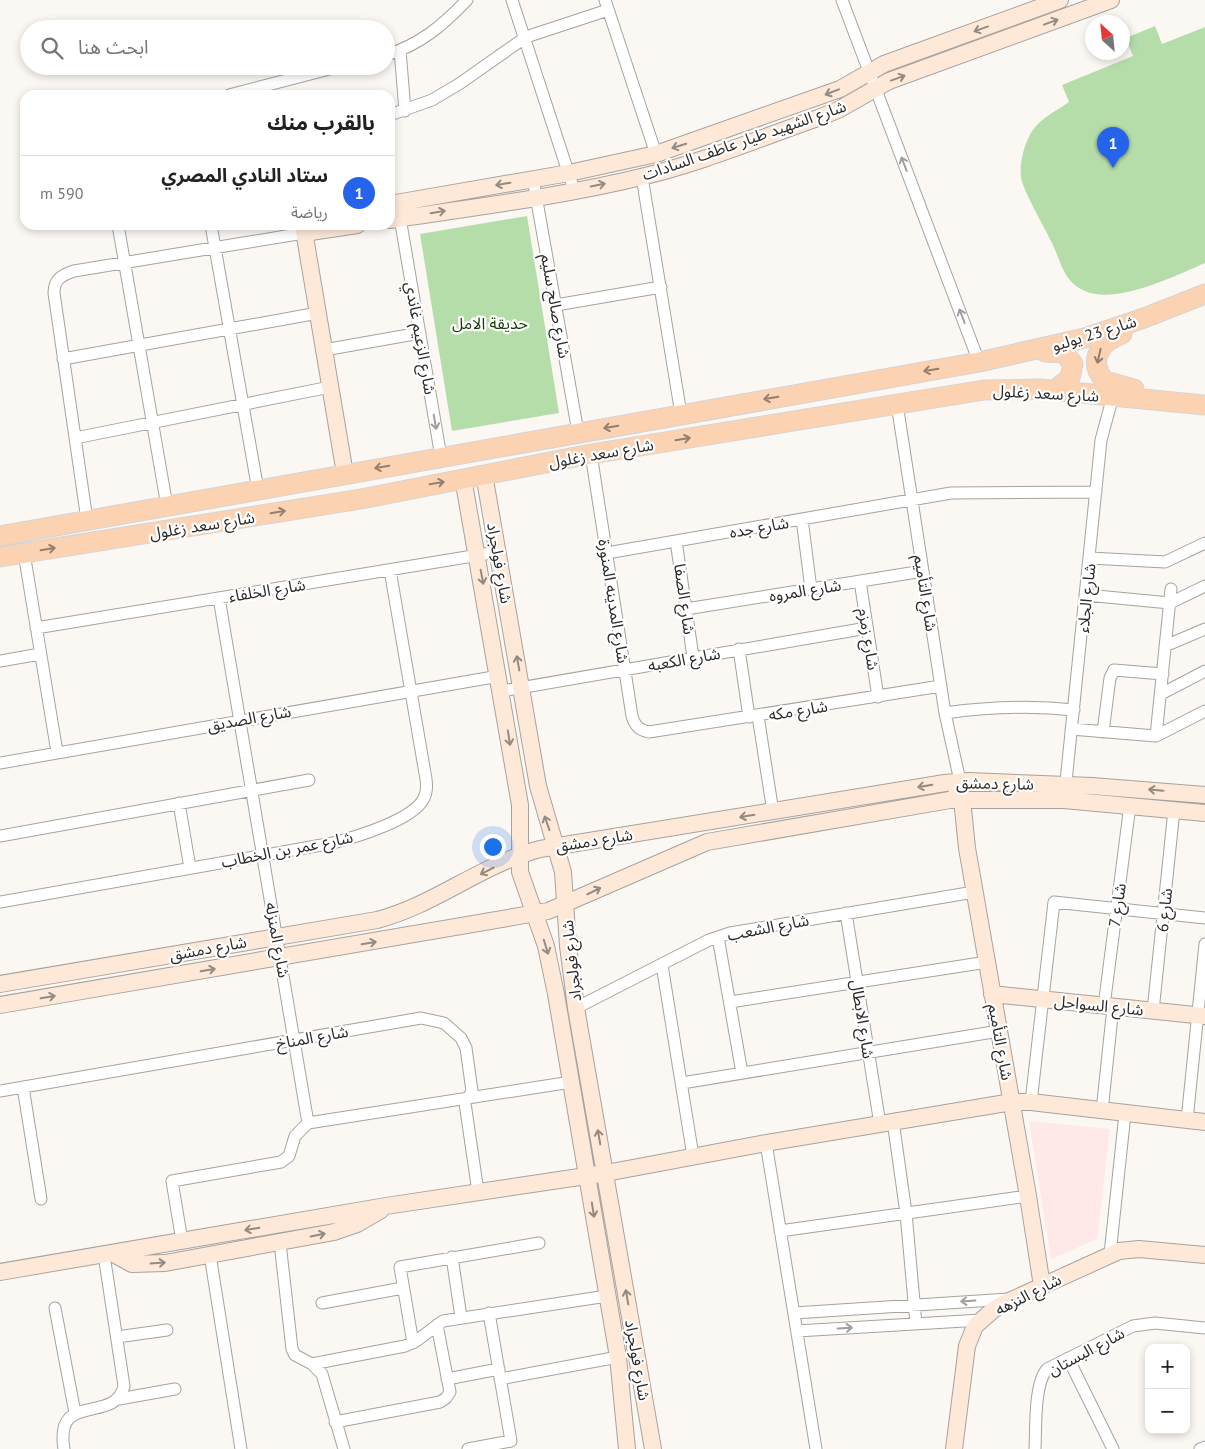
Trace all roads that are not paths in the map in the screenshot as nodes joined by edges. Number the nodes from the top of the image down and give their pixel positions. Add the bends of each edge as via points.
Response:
1 (467, 0) edge
2 (512, 0) edge
3 (842, 0) edge
4 (1060, 0) edge
5 (1111, 0) edge
6 (606, 5) edge
7 (526, 37) junction
8 (400, 50) junction
9 (395, 52) edge
10 (869, 71) junction
11 (306, 75) edge
12 (876, 88) junction
13 (248, 90) edge
14 (405, 111) junction
15 (395, 114) edge
16 (656, 154) junction
17 (569, 173) junction
18 (642, 177) junction
19 (533, 179) junction
20 (574, 190) junction
21 (536, 197) junction
22 (395, 211) edge
23 (395, 211) edge
24 (395, 216) edge
25 (119, 230) edge
26 (213, 230) edge
27 (299, 230) edge
28 (304, 230) edge
29 (216, 248) junction
30 (125, 263) junction
31 (661, 287) junction
32 (1205, 294) edge
33 (556, 305) junction
34 (318, 312) junction
35 (1148, 317) junction
36 (230, 328) junction
37 (420, 333) junction
38 (139, 345) junction
39 (324, 350) junction
40 (1024, 352) junction
41 (63, 359) junction
42 (979, 362) junction
43 (330, 387) junction
44 (1054, 391) junction
45 (1113, 396) junction
46 (1163, 401) junction
47 (244, 404) junction
48 (897, 404) junction
49 (1205, 406) edge
50 (681, 414) junction
51 (153, 423) junction
52 (578, 432) junction
53 (75, 438) junction
54 (591, 454) junction
55 (441, 457) junction
56 (345, 474) junction
57 (484, 474) junction
58 (464, 478) junction
59 (258, 490) junction
60 (1096, 492) junction
61 (217, 497) junction
62 (912, 500) junction
63 (167, 506) junction
64 (802, 519) junction
65 (87, 520) junction
66 (221, 522) junction
67 (0, 536) edge
68 (676, 541) junction
69 (1205, 543) edge
70 (497, 552) junction
71 (24, 553) junction
72 (607, 553) junction
73 (478, 555) junction
74 (0, 557) edge
75 (1090, 558) junction
76 (390, 570) junction
77 (923, 570) junction
78 (860, 581) junction
79 (1205, 586) edge
80 (811, 589) junction
81 (1171, 589) dead end
82 (1086, 595) junction
83 (219, 598) junction
84 (1170, 603) junction
85 (686, 609) junction
86 (36, 628) junction
87 (867, 628) junction
88 (1205, 629) edge
89 (1165, 646) junction
90 (739, 650) junction
91 (40, 654) junction
92 (693, 657) junction
93 (0, 661) edge
94 (625, 669) junction
95 (1205, 671) edge
96 (1162, 674) junction
97 (501, 683) junction
98 (941, 686) junction
99 (522, 688) junction
100 (412, 690) junction
101 (1161, 694) junction
102 (878, 697) junction
103 (1074, 710) junction
104 (1205, 711) edge
105 (945, 714) junction
106 (753, 717) junction
107 (240, 720) junction
108 (1072, 729) junction
109 (655, 731) joint
110 (1103, 732) junction
111 (1156, 736) junction
112 (57, 752) junction
113 (0, 763) edge
114 (309, 780) dead end
115 (960, 781) junction
116 (252, 791) junction
117 (1065, 793) junction
118 (1205, 795) edge
119 (854, 799) junction
120 (962, 799) junction
121 (179, 804) junction
122 (1130, 805) junction
123 (1174, 810) junction
124 (773, 812) junction
125 (1205, 813) edge
126 (857, 817) junction
127 (0, 836) edge
128 (556, 846) junction
129 (263, 855) junction
130 (519, 855) junction
131 (190, 868) junction
132 (974, 892) junction
133 (0, 902) edge
134 (565, 905) junction
135 (1117, 909) junction
136 (846, 913) junction
137 (1163, 913) junction
138 (533, 914) junction
139 (1205, 918) edge
140 (277, 936) junction
141 (718, 937) junction
142 (1205, 944) edge
143 (281, 958) junction
144 (986, 962) junction
145 (662, 965) junction
146 (857, 982) junction
147 (0, 984) edge
148 (992, 994) junction
149 (1044, 1000) junction
150 (730, 1002) junction
151 (0, 1005) edge
152 (1108, 1006) junction
153 (576, 1008) junction
154 (1153, 1011) junction
155 (1202, 1016) edge
156 (999, 1031) junction
157 (295, 1040) junction
158 (868, 1053) junction
159 (742, 1073) junction
160 (571, 1082) junction
161 (682, 1083) junction
162 (23, 1087) junction
163 (0, 1091) edge
164 (470, 1097) junction
165 (1012, 1102) junction
166 (1031, 1102) junction
167 (1102, 1111) junction
168 (1126, 1114) junction
169 (1187, 1120) junction
170 (886, 1122) junction
171 (1205, 1122) edge
172 (308, 1123) junction
173 (766, 1143) junction
174 (694, 1156) junction
175 (606, 1173) junction
176 (588, 1176) junction
177 (478, 1192) junction
178 (1028, 1196) junction
179 (41, 1198) dead end
180 (386, 1206) junction
181 (906, 1213) junction
182 (780, 1231) junction
183 (182, 1241) junction
184 (280, 1243) junction
185 (539, 1243) dead end
186 (108, 1254) junction
187 (1110, 1254) junction
188 (210, 1255) junction
189 (1205, 1255) edge
190 (452, 1258) junction
191 (0, 1272) edge
192 (1042, 1286) junction
193 (403, 1288) junction
194 (607, 1296) junction
195 (1016, 1298) junction
196 (322, 1303) dead end
197 (914, 1305) junction
198 (55, 1308) dead end
199 (490, 1313) junction
200 (794, 1313) junction
201 (461, 1317) junction
202 (981, 1320) junction
203 (916, 1324) junction
204 (437, 1325) junction
205 (1205, 1328) edge
206 (167, 1330) dead end
207 (797, 1331) junction
208 (117, 1337) junction
209 (413, 1343) junction
210 (618, 1357) junction
211 (1068, 1358) junction
212 (312, 1364) junction
213 (500, 1374) junction
214 (447, 1379) junction
215 (175, 1389) dead end
216 (119, 1398) junction
217 (75, 1412) junction
218 (335, 1422) junction
219 (1205, 1447) edge
220 (475, 1448) edge
221 (64, 1449) edge
222 (241, 1449) edge
223 (344, 1449) edge
224 (627, 1449) edge
225 (653, 1449) edge
226 (816, 1449) edge
227 (954, 1449) edge
228 (1035, 1449) edge
229 (1114, 1449) edge
230 (1200, 1449) edge

1 - 8 street via 438,29
2 - 7 street
3 - 10 street
4 -> 10 street, شارع الشهيد طيار عاطف السادات
12 -> 5 street, شارع الشهيد طيار عاطف السادات
6 - 7 street
6 - 16 street
7 - 14 street via 459,84
7 - 17 street
8 - 9 street
8 - 14 street
10 - 12 street
10 -> 16 street, شارع الشهيد طيار عاطف السادات via 831,92
11 - 13 street
12 - 18 street, شارع الشهيد طيار عاطف السادات via 818,118
42 -> 12 street
14 - 15 street
16 - 17 street, شارع الشهيد طيار عاطف السادات
17 - 19 street, شارع الشهيد طيار عاطف السادات
17 - 20 street
20 -> 18 street, شارع الشهيد طيار عاطف السادات
18 - 31 street
19 - 21 street, شارع صالح سليم
19 -> 22 street, شارع الشهيد طيار عاطف السادات
20 - 21 street, شارع الشهيد طيار عاطف السادات
23 -> 21 street, شارع الشهيد طيار عاطف السادات
21 - 33 street, شارع صالح سليم
24 - 37 street, شارع الزعيم غاندي
25 - 30 street
26 - 29 street
27 - 29 street
28 - 34 street
29 - 30 street
29 - 36 street
30 - 38 street
30 - 41 street via 74,271 56,282 54,293
31 - 33 street
31 - 50 street
32 - 35 main road, شارع 23 يوليو
33 - 52 street, شارع صالح سليم
34 - 36 street
34 - 39 street
35 - 40 main road, شارع 23 يوليو via 1085,338
35 -> 46 main road via 1132,330 1102,345 1096,364 1105,381 1150,392
36 - 38 street
36 - 47 street
37 - 39 street
37 -> 55 street, شارع الزعيم غاندي
38 - 41 street
38 - 51 street
39 - 43 street
40 - 42 main road, شارع 23 يوليو
40 - 44 main road via 1060,352 1068,356 1073,364 1072,374
41 - 53 street
42 -> 50 main road, شارع سعد زغلول
43 - 47 street
43 - 56 street
44 - 45 main road, شارع سعد زغلول
44 - 48 main road, شارع سعد زغلول via 1026,388 984,390
45 - 46 main road, شارع سعد زغلول
45 - 60 street, شارع الجلاء via 1101,440
46 - 49 main road, شارع سعد زغلول
47 - 51 street
47 - 59 street
54 -> 48 main road, شارع سعد زغلول
48 - 62 street, شارع التأميم
50 -> 52 main road, شارع سعد زغلول
51 - 53 street
51 - 63 street
52 - 55 main road, شارع سعد زغلول
53 - 65 street
54 - 57 main road, شارع سعد زغلول
54 - 72 street, شارع المدينه المنورة
55 -> 56 main road, شارع سعد زغلول
56 - 59 main road, شارع سعد زغلول
57 - 58 main road, شارع سعد زغلول
57 - 70 street, شارع فولجراد
66 -> 58 main road, شارع سعد زغلول
58 - 73 street, شارع فولجراد
59 - 61 main road, شارع سعد زغلول
60 - 62 street, شارع جده via 967,492
60 - 75 street, شارع الجلاء
61 - 63 main road, شارع سعد زغلول
61 - 66 main road
62 - 64 street, شارع جده
62 - 77 street, شارع التأميم
63 - 65 main road, شارع سعد زغلول
64 - 68 street, شارع جده
64 - 80 street
65 - 67 main road, شارع سعد زغلول
71 -> 66 main road, شارع سعد زغلول
68 - 72 street, شارع جده
68 - 85 street, شارع الصفا
69 - 75 street via 1165,562
70 - 73 street, شارع الخلفاء
99 -> 70 street, شارع فولجراد
71 - 74 main road, شارع سعد زغلول
71 - 86 street
72 - 94 street, شارع المدينه المنورة
73 - 76 street, شارع الخلفاء
73 -> 97 street, شارع فولجراد
75 - 82 street, شارع الجلاء
76 - 83 street, شارع الخلفاء
76 - 100 street, شارع عمر بن الخطاب
77 - 78 street, شارع المروه
77 - 98 street, شارع التأميم
78 - 80 street, شارع المروه
78 - 87 street, شارع زمزم
79 - 84 street
80 - 85 street, شارع المروه
81 - 84 street
82 - 84 street
82 - 103 street, شارع الجلاء
83 - 86 street, شارع الخلفاء
83 - 107 street, شارع المنزله
84 - 89 street
85 - 92 street, شارع الصفا
86 - 91 street
87 - 90 street, شارع الكعبه
87 - 102 street, شارع زمزم
88 - 89 street
89 - 96 street
90 - 92 street, شارع الكعبه
90 - 106 street
91 - 93 street
91 - 112 street
92 - 94 street, شارع الكعبه
94 - 99 street, شارع الكعبه
94 - 109 street, شارع المدينه المنورة via 634,722 642,731
95 - 101 street
96 - 101 street
96 - 110 street via 1114,670 1110,678
97 - 99 street, شارع الكعبه
97 - 100 street, شارع الصديق
97 -> 130 street, شارع فولجراد via 520,805
98 - 102 street, شارع مكه
98 - 105 street, شارع التأميم
128 -> 99 street, شارع فولجراد via 540,798
100 - 107 street, شارع الصديق
100 - 129 street, شارع عمر بن الخطاب via 427,789 418,807 354,837
101 - 111 street
102 - 106 street, شارع مكه
103 - 105 street via 1013,706
103 - 108 street, شارع الجلاء
104 - 111 street
105 - 115 street, شارع التأميم
106 - 109 street, شارع مكه
106 - 124 street
107 - 112 street, شارع الصديق
107 - 116 street, شارع المنزله
108 - 110 street
108 - 117 street, شارع الجلاء
110 - 111 street
112 - 113 street, شارع الصديق
114 - 116 street
115 - 117 street, شارع دمشق
115 -> 119 street, شارع دمشق
115 - 120 street, شارع التأميم via 966,790
116 - 121 street
116 - 129 street, شارع المنزله
118 -> 117 street, شارع دمشق
117 - 120 street, شارع دمشق
117 - 122 street, شارع دمشق
119 - 124 street, شارع دمشق
119 - 126 street
120 - 126 street, شارع دمشق
120 - 132 street, شارع التأميم
121 - 127 street
121 - 131 street
122 - 123 street, شارع دمشق
122 - 135 street, شارع 7
123 - 125 street, شارع دمشق
123 - 137 street, شارع 6
124 -> 128 street, شارع دمشق
134 -> 126 street, شارع دمشق via 707,842
128 - 130 street, شارع دمشق
128 - 134 street, شارع فولجراد via 563,872
129 - 131 street, شارع عمر بن الخطاب
129 - 140 street, شارع المنزله
130 - 138 street, شارع فولجراد via 523,884
130 -> 140 street, شارع دمشق via 391,917
131 - 133 street, شارع عمر بن الخطاب
132 - 136 street, شارع الشعب
132 - 144 street, شارع التأميم
134 - 138 street, شارع دمشق
134 - 153 street, شارع فولجراد
135 - 137 street
135 - 149 street via 1054,902
135 - 152 street, شارع 7
136 - 141 street, شارع الشعب via 730,932
136 - 146 street, شارع الابطال
137 - 139 street
137 - 154 street, شارع 6
143 -> 138 street, شارع دمشق
138 -> 160 street, شارع فولجراد via 550,961
140 - 143 street, شارع المنزله
140 - 147 street, شارع دمشق
141 - 145 street, شارع الشعب
141 - 150 street
142 - 155 street
151 -> 143 street, شارع دمشق
143 - 157 street, شارع المنزله
144 - 146 street
144 - 148 street, شارع التأميم
145 - 153 street, شارع الشعب
145 - 161 street
146 - 150 street
146 - 158 street, شارع الابطال
148 - 149 street, شارع السواحل
148 - 156 street, شارع التأميم
149 - 152 street, شارع السواحل
149 - 166 street
150 - 159 street
152 - 154 street, شارع السواحل
152 - 167 street, شارع 7
175 -> 153 street, شارع فولجراد
154 - 155 street, شارع السواحل
155 - 169 street
156 - 158 street
156 - 165 street, شارع التأميم
157 - 162 street, شارع المناخ
157 - 164 street, شارع المناخ via 421,1018 433,1019 453,1029 464,1043 469,1060
157 - 172 street, شارع المنزله
158 - 159 street
158 - 170 street, شارع الابطال
159 - 161 street
160 - 164 street
160 - 176 street, شارع فولجراد
161 - 174 street
162 - 163 street, شارع المناخ
162 - 179 street
164 - 172 street
164 - 177 street, شارع المناخ via 465,1104
165 - 166 street
165 - 170 street
165 - 178 street, شارع التأميم
166 - 167 street
167 - 168 street
168 - 169 street
168 - 187 street
169 - 171 street
170 - 173 street
170 - 181 street, شارع الابطال
172 - 183 street via 295,1136 289,1156 280,1162 172,1181
173 - 174 street
173 - 182 street
174 - 175 street
175 - 176 street
225 -> 175 street, شارع فولجراد
176 - 177 street
176 -> 194 street, شارع فولجراد
177 - 180 street
178 - 181 street
178 - 192 street, شارع التأميم
180 -> 183 street
184 -> 180 street via 357,1224
181 - 182 street
181 - 197 street, شارع الابطال
182 - 200 street
183 - 186 street
184 - 188 street
184 - 212 street via 292,1349 295,1355
185 - 190 street
186 -> 188 street via 132,1264 165,1263
186 - 191 street
186 - 208 street
187 - 189 street, شارع النزهه via 1139,1250
187 - 192 street, شارع النزهه
188 - 222 street
190 - 193 street via 400,1267
190 - 201 street
192 - 195 street, شارع النزهه
193 - 196 street
193 - 209 street
194 - 199 street
194 - 210 street, شارع فولجراد
195 -> 197 street
195 - 202 street, شارع النزهه
197 - 200 street
197 - 203 street, شارع الابطال
198 - 217 street
199 - 201 street
199 - 213 street
200 - 207 street
201 - 204 street
202 - 203 street
202 - 227 street, شارع النزهه via 967,1346
207 -> 203 street
204 - 209 street
204 - 214 street
205 - 211 street, شارع البستان via 1143,1324
206 - 208 street
207 - 226 street
208 - 216 street via 124,1380
209 - 212 street
210 - 213 street
210 - 224 street, شارع فولجراد
211 - 228 street, شارع البستان via 1043,1374
211 - 229 street
212 - 218 street via 322,1374
213 - 214 street
213 - 220 street via 511,1441
214 - 218 street via 450,1392 440,1402
215 - 216 street
216 - 217 street via 106,1406
217 - 221 street via 64,1425
218 - 223 street
219 - 230 street

